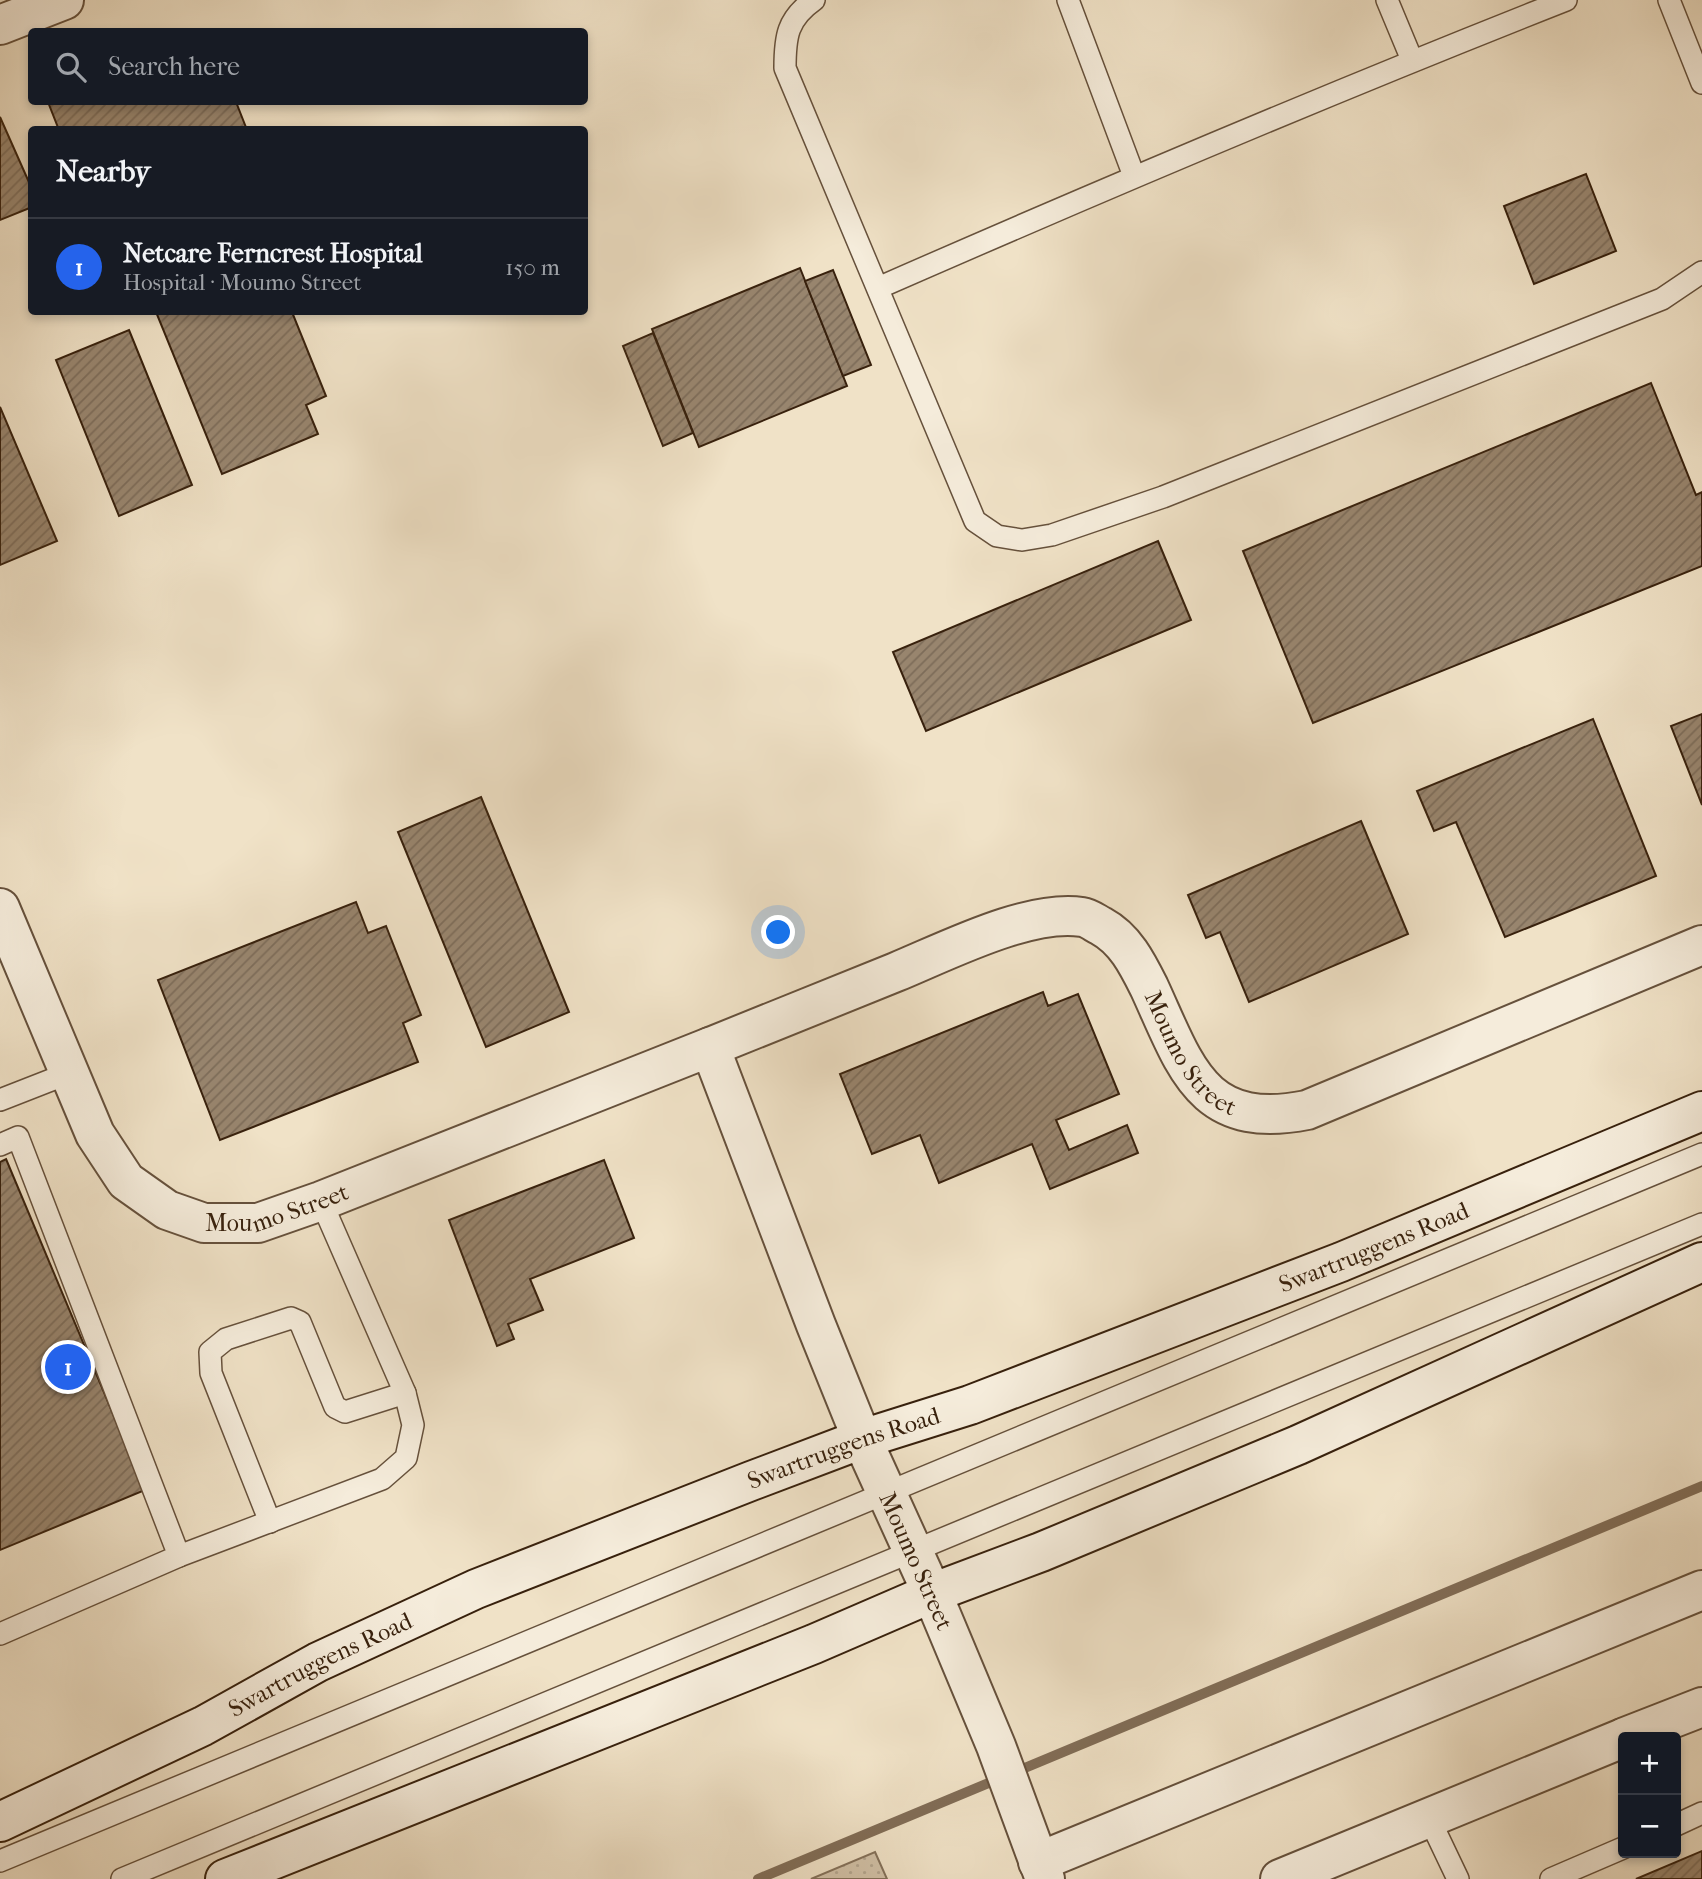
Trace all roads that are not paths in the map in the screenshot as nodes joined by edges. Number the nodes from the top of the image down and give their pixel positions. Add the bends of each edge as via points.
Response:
1 (64, 0) edge
2 (814, 0) edge
3 (1068, 0) edge
4 (1387, 0) edge
5 (1566, 0) edge
6 (1669, 0) edge
7 (0, 25) edge
8 (1412, 60) junction
9 (1702, 83) edge
10 (1134, 176) junction
11 (1702, 272) edge
12 (878, 288) junction
13 (0, 908) edge
14 (1702, 945) edge
15 (710, 1047) junction
16 (69, 1073) junction
17 (0, 1100) edge
18 (1702, 1111) edge
19 (0, 1145) edge
20 (1702, 1154) edge
21 (321, 1201) junction
22 (1702, 1224) edge
23 (1702, 1262) edge
24 (405, 1393) junction
25 (862, 1439) junction
26 (887, 1493) junction
27 (270, 1522) junction
28 (913, 1551) junction
29 (179, 1556) junction
30 (1702, 1590) edge
31 (932, 1593) junction
32 (0, 1633) edge
33 (1702, 1707) edge
34 (1639, 1732) edge
35 (1618, 1740) edge
36 (1702, 1813) edge
37 (1428, 1816) junction
38 (0, 1822) edge
39 (1681, 1823) edge
40 (1618, 1849) edge
41 (0, 1861) edge
42 (1042, 1871) edge
43 (122, 1879) edge
44 (225, 1879) edge
45 (1280, 1879) edge
46 (1458, 1879) edge
47 (1551, 1879) edge

1 - 7 street
2 - 12 lane via 798,11 788,30 785,68
3 - 10 lane
4 - 8 lane
5 - 8 lane
6 - 9 lane
8 - 10 lane
10 - 12 lane
11 - 12 lane via 1662,299 1163,497 1052,535 1022,540 997,536 975,521
13 - 16 street, Moumo Street
14 - 15 street, Moumo Street via 1307,1110 1279,1116 1225,1105 1204,1091 1179,1056 1137,963 1115,934 1084,917 1048,917 998,931
15 - 21 street, Moumo Street
15 - 25 street, Moumo Street
16 - 17 lane
16 - 21 street, Moumo Street via 95,1134 126,1181 166,1210 204,1223 258,1223
18 - 25 street, Swartruggens Road via 1340,1262 970,1405
19 - 29 lane via 18,1138
20 - 26 lane
21 - 24 lane
22 - 28 lane
23 - 31 street via 1298,1445
24 - 27 lane via 413,1425 405,1458 382,1479
24 - 27 lane via 345,1412 335,1407 300,1322 291,1318 226,1339 210,1352 211,1373
25 - 26 street, Moumo Street
25 - 38 street, Swartruggens Road via 476,1589 318,1662 203,1726
26 - 28 street, Moumo Street
26 - 41 lane
27 - 29 lane
28 - 31 street, Moumo Street
28 - 43 lane
29 - 32 lane
30 - 42 street
31 - 42 street, Moumo Street
31 - 44 street
33 - 34 street
35 - 37 street
36 - 39 lane
37 - 45 street
37 - 46 lane
40 - 47 lane

